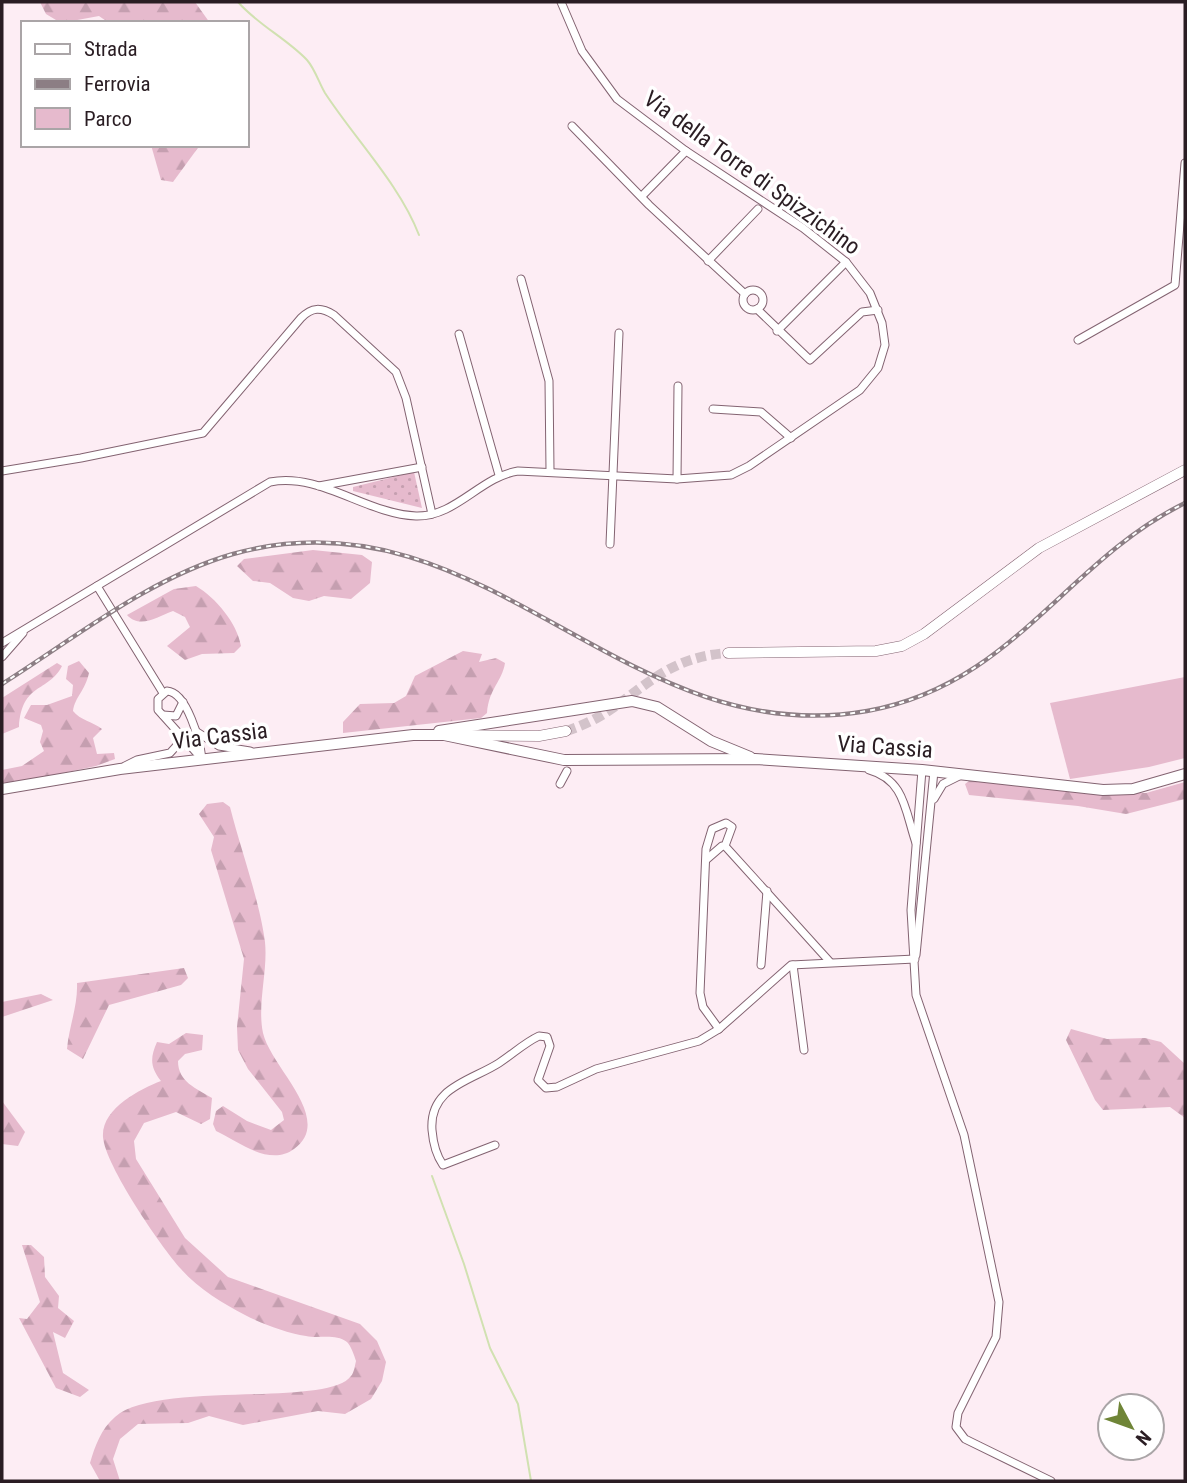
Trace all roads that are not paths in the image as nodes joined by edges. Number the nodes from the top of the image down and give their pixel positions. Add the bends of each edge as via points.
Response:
1 (561, 2) edge
2 (572, 126) dead end
3 (686, 151) junction
4 (1185, 163) edge
5 (642, 196) junction
6 (758, 209) dead end
7 (708, 261) junction
8 (846, 262) junction
9 (521, 279) dead end
10 (745, 294) junction
11 (757, 309) junction
12 (878, 310) junction
13 (777, 331) junction
14 (619, 333) dead end
15 (459, 334) dead end
16 (1078, 340) dead end
17 (678, 386) dead end
18 (713, 409) dead end
19 (791, 438) junction
20 (422, 467) junction
21 (550, 470) junction
22 (1185, 470) edge
23 (2, 471) edge
24 (612, 474) junction
25 (499, 475) junction
26 (677, 480) junction
27 (317, 486) junction
28 (432, 514) junction
29 (610, 544) dead end
30 (97, 586) junction
31 (28, 627) junction
32 (2, 643) edge
33 (728, 653) tunnel mouth
34 (2, 657) edge
35 (163, 693) junction
36 (183, 702) junction
37 (160, 713) junction
38 (175, 729) junction
39 (195, 731) junction
40 (566, 731) tunnel mouth
41 (412, 735) junction
42 (444, 735) junction
43 (254, 752) junction
44 (202, 759) junction
45 (755, 759) junction
46 (852, 765) junction
47 (120, 769) junction
48 (922, 770) junction
49 (567, 771) dead end
50 (934, 771) junction
51 (1185, 774) edge
52 (961, 775) junction
53 (560, 783) dead end
54 (2, 789) edge
55 (933, 803) junction
56 (908, 818) junction
57 (920, 819) junction
58 (930, 820) junction
59 (725, 846) junction
60 (918, 848) junction
61 (707, 859) junction
62 (767, 891) junction
63 (912, 957) junction
64 (830, 962) junction
65 (761, 965) dead end
66 (793, 965) junction
67 (719, 1029) junction
68 (804, 1050) dead end
69 (495, 1145) dead end
70 (1051, 1481) edge

1 - 3 street, Via della Torre di Spizzichino via 582,51 617,99
2 - 5 street
3 - 5 street
3 - 8 street, Via della Torre di Spizzichino
4 - 16 street via 1175,285
5 - 7 street
6 - 7 street
7 - 10 street
8 - 12 street, Via della Torre di Spizzichino
8 - 13 street
9 - 21 street via 549,382
10 - 11 street via 745,306
10 - 11 street via 754,290 761,295
11 - 13 street
12 - 13 street via 862,312 810,360
12 - 19 street, Via della Torre di Spizzichino via 884,345 872,378
14 - 24 street
15 - 25 street
17 - 26 street
18 - 19 street via 761,412
19 - 26 street, Via della Torre di Spizzichino via 731,475
20 - 23 street via 396,372 334,315 317,309 300,317 203,433
20 - 27 street
20 - 28 street
21 - 24 street, Via della Torre di Spizzichino
21 - 25 street, Via della Torre di Spizzichino
22 - 33 main road via 1039,548 902,646 864,652
24 - 26 street, Via della Torre di Spizzichino
24 - 29 street
25 - 28 street, Via della Torre di Spizzichino
27 - 28 street, Via della Torre di Spizzichino via 404,514
27 - 30 street, Via della Torre di Spizzichino via 282,480 263,484
30 - 31 street, Via della Torre di Spizzichino
30 - 35 street
31 - 32 street, Via della Torre di Spizzichino
31 - 34 street, Via della Torre di Spizzichino
35 - 36 street via 175,692
35 - 37 street via 157,703
36 - 37 street via 176,716
36 - 39 street
37 - 38 street
38 - 44 street
38 - 47 street via 180,741 173,751
39 - 43 street via 219,746
39 - 44 street
40 - 42 main road via 539,736
41 - 42 main road, Via Cassia
41 - 43 main road, Via Cassia
41 - 45 main road via 632,701 657,708 711,741
42 - 45 main road, Via Cassia via 564,760
43 - 44 main road, Via Cassia
44 - 47 main road, Via Cassia
45 - 46 main road, Via Cassia
46 - 48 main road, Via Cassia
46 - 56 street via 891,779
47 - 54 main road, Via Cassia
48 - 50 main road, Via Cassia
48 - 57 street
49 - 53 street
50 - 52 main road, Via Cassia
50 - 55 street
51 - 52 main road, Via Cassia via 1116,790
52 - 55 street via 943,784
55 - 58 street
56 - 57 street
56 - 60 street
57 - 58 street
57 - 60 street
58 - 63 street
59 - 61 street
59 - 61 street via 732,827 726,823 712,829
59 - 62 street
60 - 63 street via 911,910
61 - 67 street via 700,993 703,1007
62 - 64 street
62 - 65 street
63 - 64 street
63 - 70 street via 918,1004 964,1135 999,1294 996,1337 957,1413 956,1430 965,1439
64 - 66 street
66 - 67 street
66 - 68 street
67 - 69 street via 689,1046 596,1069 546,1088 538,1080 550,1046 547,1037 528,1041 499,1063 449,1088 436,1105 432,1140 443,1166

